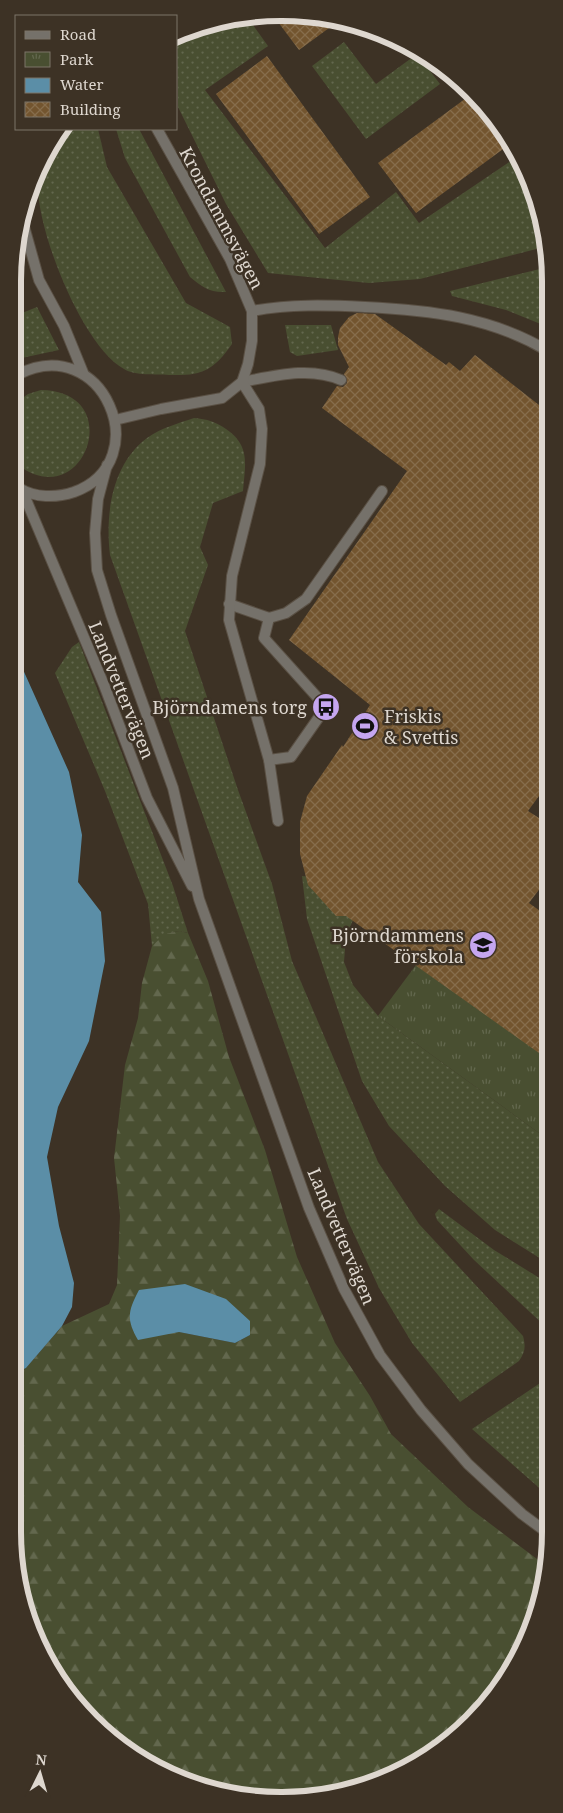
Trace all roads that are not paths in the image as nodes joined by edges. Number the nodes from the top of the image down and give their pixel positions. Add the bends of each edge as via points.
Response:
1 (158, 130) edge
2 (26, 232) edge
3 (252, 311) junction
4 (542, 348) edge
5 (21, 373) edge
6 (84, 375) junction
7 (340, 380) dead end
8 (242, 382) junction
9 (115, 420) junction
10 (107, 465) junction
11 (21, 489) edge
12 (382, 491) dead end
13 (21, 493) edge
14 (229, 604) junction
15 (269, 618) junction
16 (269, 760) junction
17 (278, 822) dead end
18 (199, 899) junction
19 (542, 1529) edge

1 - 3 street, Krondammsvägen via 230,259
2 - 6 street via 39,280 64,326
3 - 4 street via 309,304 446,313 481,322
3 - 8 street, Krondammsvägen via 252,341
5 - 6 street via 55,366
6 - 9 street via 105,394
7 - 8 street via 325,373 288,374
8 - 9 street via 222,398
8 - 14 street via 259,409 262,429 260,464 232,576
9 - 10 street, Landvettervägen via 115,444
10 - 11 street via 86,485 69,494 50,496
10 - 18 street, Landvettervägen via 98,499 95,533 97,570 173,788
12 - 15 street via 306,599 286,613
13 - 18 street, Landvettervägen via 104,685 146,798
14 - 15 street
14 - 16 street via 232,637
15 - 16 street via 264,638 326,707 291,757
16 - 17 street
18 - 19 street, Landvettervägen via 309,1208 344,1289 380,1355 421,1410 468,1464

